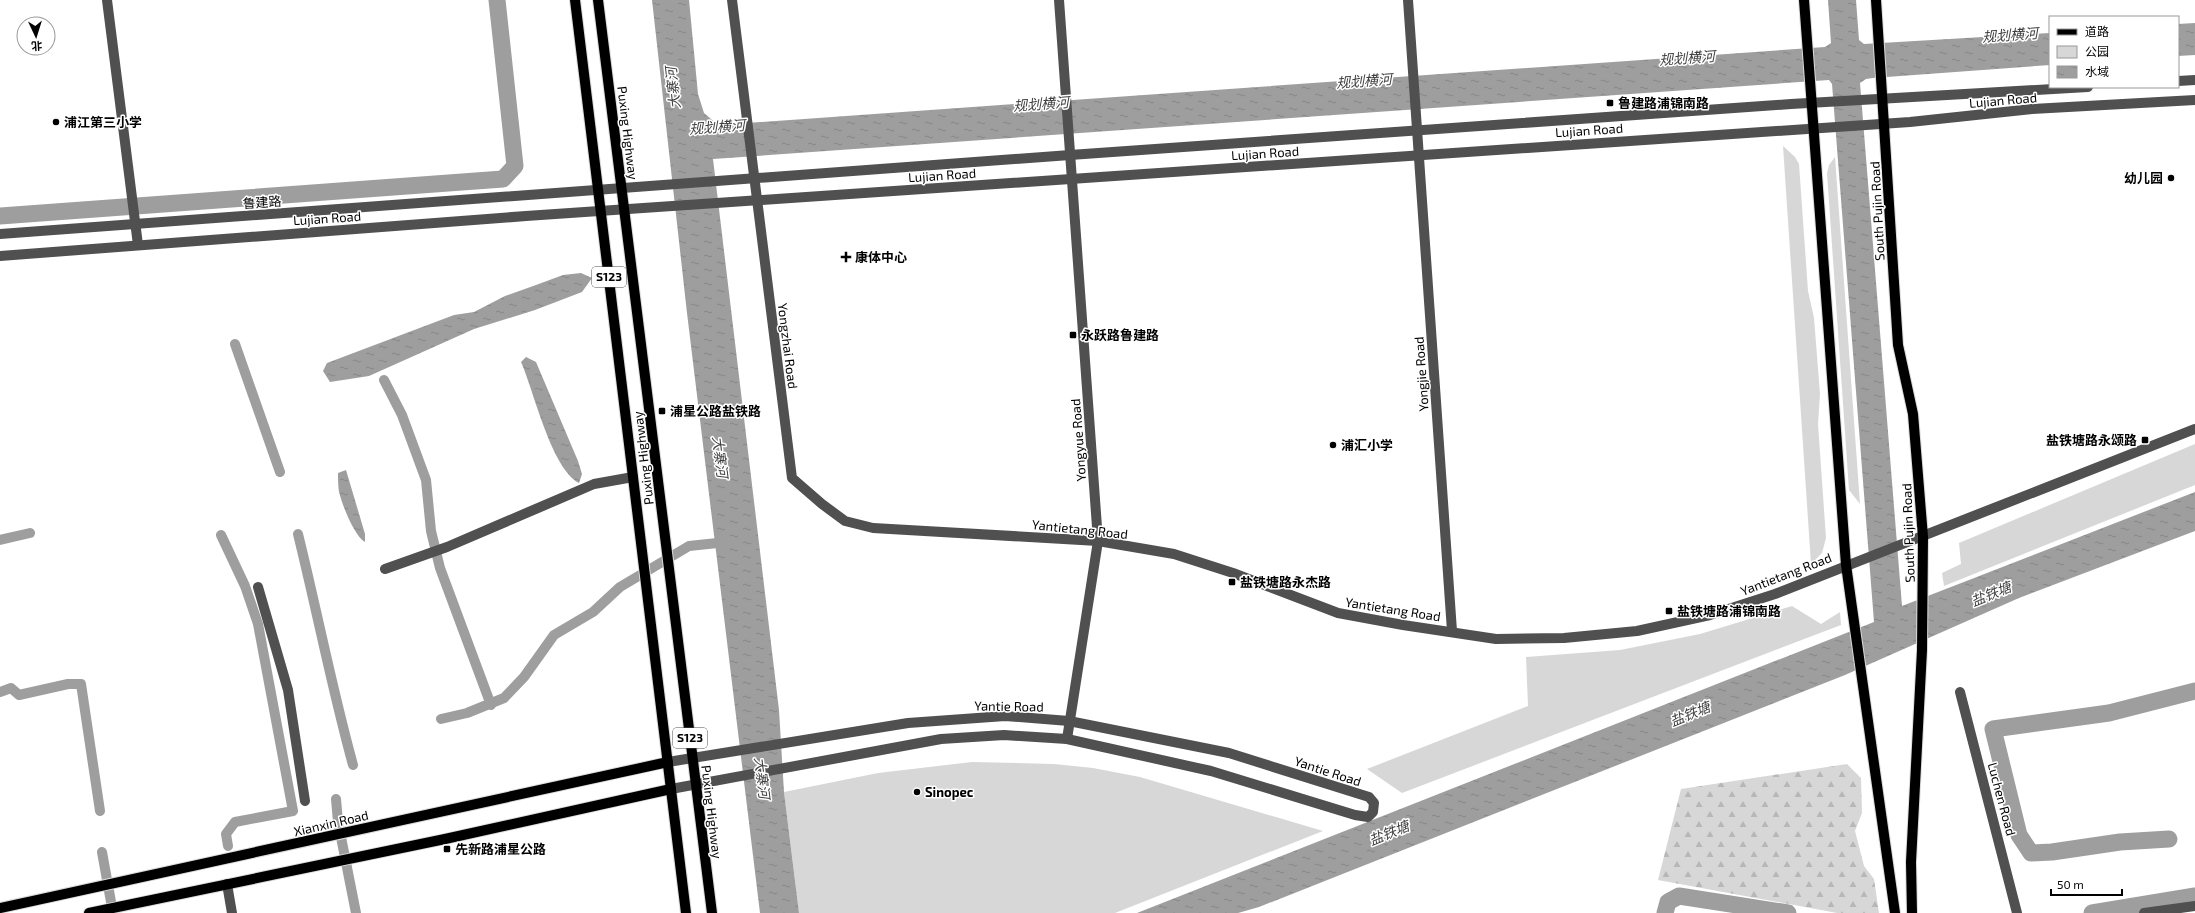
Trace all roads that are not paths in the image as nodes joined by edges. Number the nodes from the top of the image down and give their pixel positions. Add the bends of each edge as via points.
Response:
1 (107, 0) edge
2 (575, 0) edge
3 (598, 0) edge
4 (732, 0) edge
5 (1059, 0) edge
6 (1408, 0) edge
7 (1804, 0) edge
8 (1876, 0) edge
9 (2195, 80) edge
10 (2179, 81) edge
11 (2072, 88) edge
12 (1883, 100) junction
13 (2195, 100) edge
14 (1811, 104) junction
15 (1885, 123) junction
16 (1812, 128) junction
17 (1417, 131) junction
18 (1070, 155) junction
19 (1418, 155) junction
20 (753, 177) junction
21 (1071, 179) junction
22 (621, 187) junction
23 (598, 189) junction
24 (756, 201) junction
25 (624, 210) junction
26 (601, 211) junction
27 (136, 224) junction
28 (0, 234) edge
29 (138, 245) junction
30 (0, 256) edge
31 (2195, 429) edge
32 (633, 477) junction
33 (822, 504) joint
34 (1923, 537) junction
35 (1098, 542) junction
36 (1846, 565) junction
37 (386, 569) dead end
38 (258, 587) dead end
39 (1452, 632) junction
40 (1960, 692) dead end
41 (1069, 721) junction
42 (1067, 739) junction
43 (692, 758) junction
44 (668, 762) junction
45 (696, 784) junction
46 (671, 789) junction
47 (305, 801) dead end
48 (227, 884) junction
49 (2195, 906) edge
50 (0, 908) edge
51 (92, 912) edge
52 (232, 913) edge
53 (686, 913) edge
54 (712, 913) edge
55 (1895, 913) edge
56 (1912, 913) edge
57 (2018, 913) edge
58 (2144, 913) edge

1 - 27 street
2 - 23 main road, Puxing Highway / S123
3 - 22 main road, Puxing Highway / S123
4 - 20 street, Yongzhai Road
5 - 18 street, Yongyue Road
6 - 17 street, Yongjie Road
7 - 14 main road
8 - 12 main road, South Pujin Road
9 - 10 street
11 - 12 street, Lujian Road
12 - 14 street, Lujian Road
12 - 15 main road, South Pujin Road
13 - 15 street, Lujian Road via 2032,110
14 - 16 main road
14 - 17 street, Lujian Road
15 - 16 street, Lujian Road
15 - 34 main road, South Pujin Road via 1898,345 1913,414
16 - 19 street, Lujian Road
16 - 36 main road
17 - 18 street, Lujian Road
17 - 19 street, Yongjie Road
18 - 20 street, Lujian Road
18 - 21 street, Yongyue Road
19 - 21 street, Lujian Road
19 - 39 street, Yongjie Road
20 - 22 street, Lujian Road
20 - 24 street, Yongzhai Road
21 - 24 street, Lujian Road
21 - 35 street, Yongyue Road via 1085,337
22 - 23 street, Lujian Road
22 - 25 main road, Puxing Highway / S123
23 - 26 main road, Puxing Highway / S123
23 - 27 street, Lujian Road
24 - 25 street, Lujian Road
24 - 33 street, Yongzhai Road via 792,478
25 - 26 street, Lujian Road
25 - 43 main road, Puxing Highway / S123
26 - 29 street, Lujian Road
26 - 32 main road, Puxing Highway / S123
27 - 28 street
27 - 29 street
29 - 30 street, Lujian Road
31 - 34 street
32 - 37 street via 594,484 447,547
32 - 44 main road, Puxing Highway / S123
33 - 35 street, Yantietang Road via 845,520 873,528
34 - 36 street, Yantietang Road
34 - 56 main road, South Pujin Road via 1924,596 1911,862
35 - 39 street, Yantietang Road via 1174,554 1233,572 1338,613
35 - 41 street, Yongyue Road
36 - 39 street, Yantietang Road via 1776,594 1710,615 1637,631 1564,638 1496,638
36 - 55 main road
38 - 47 street via 288,690
40 - 57 street, Luchen Road
41 - 42 street, Yongyue Road
41 - 42 street, Yantie Road via 1229,752 1369,798 1374,803 1374,812 1368,817 1355,815 1211,771
41 - 43 street, Yantie Road via 1005,716 939,719
42 - 45 street, Yantie Road via 1004,735 941,739
43 - 44 street, Yantie Road
43 - 45 main road, Puxing Highway / S123
44 - 46 main road, Puxing Highway / S123
44 - 50 main road, Xianxin Road
45 - 46 street, Yantie Road
45 - 54 main road, Puxing Highway / S123
46 - 48 main road
46 - 53 main road, Puxing Highway / S123
48 - 51 main road
48 - 52 street
49 - 58 street

